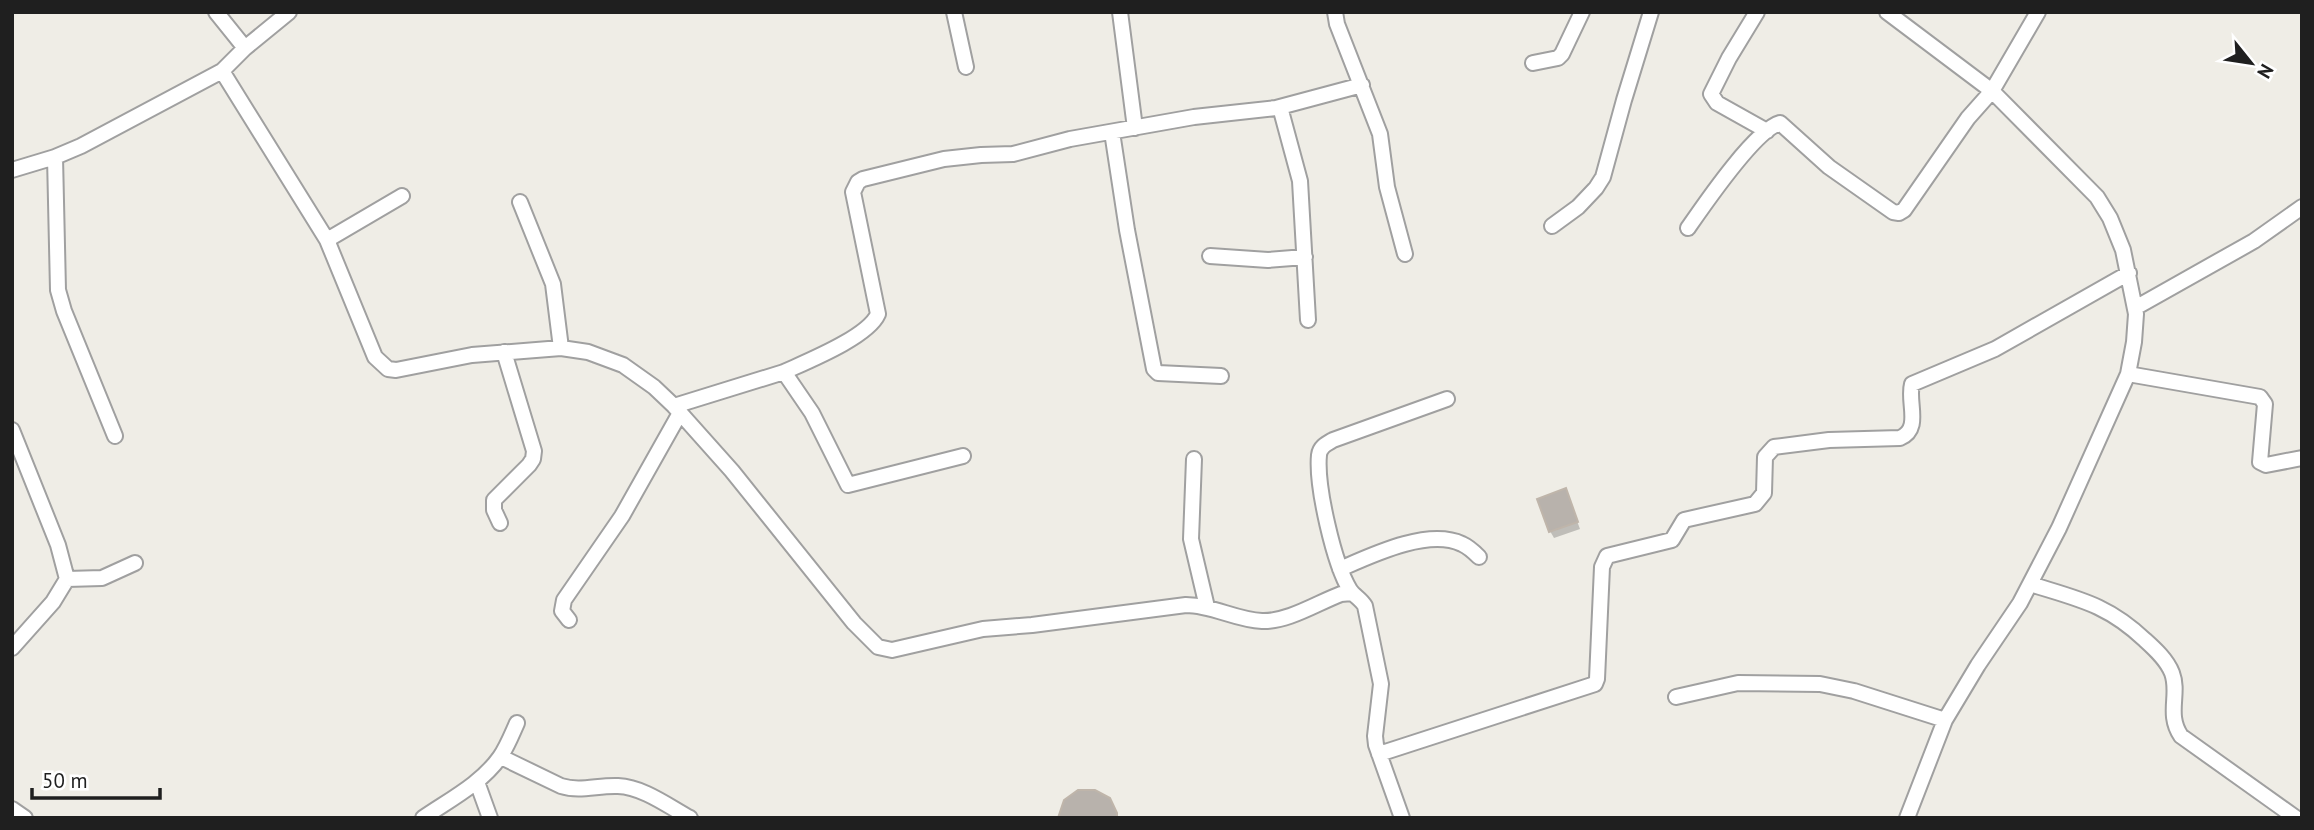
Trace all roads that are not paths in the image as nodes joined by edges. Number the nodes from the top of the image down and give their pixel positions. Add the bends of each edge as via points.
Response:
1 (216, 12) edge
2 (289, 12) edge
3 (954, 12) edge
4 (1120, 12) edge
5 (1335, 12) edge
6 (1582, 12) edge
7 (1651, 12) edge
8 (1757, 12) edge
9 (1887, 12) edge
10 (2038, 12) edge
11 (244, 48) junction
12 (1533, 63) dead end
13 (966, 67) dead end
14 (222, 71) junction
15 (1362, 85) junction
16 (1992, 91) junction
17 (1280, 107) junction
18 (1135, 128) junction
19 (1767, 131) junction
20 (1112, 132) junction
21 (55, 157) junction
22 (12, 170) edge
23 (401, 196) dead end
24 (520, 202) dead end
25 (2302, 207) edge
26 (1552, 226) dead end
27 (1688, 229) dead end
28 (327, 240) junction
29 (1405, 254) dead end
30 (1210, 256) dead end
31 (1305, 257) junction
32 (2129, 273) junction
33 (2135, 308) junction
34 (1308, 320) dead end
35 (561, 348) junction
36 (504, 352) junction
37 (784, 372) junction
38 (2128, 374) junction
39 (1220, 376) dead end
40 (1447, 399) dead end
41 (677, 409) junction
42 (12, 430) edge
43 (115, 436) dead end
44 (963, 456) dead end
45 (2302, 458) edge
46 (1194, 459) dead end
47 (500, 523) dead end
48 (1479, 557) dead end
49 (135, 563) dead end
50 (1340, 569) junction
51 (67, 579) junction
52 (2030, 584) junction
53 (1352, 593) junction
54 (1207, 607) junction
55 (569, 620) dead end
56 (12, 648) edge
57 (1676, 697) dead end
58 (1945, 720) junction
59 (517, 723) dead end
60 (1379, 754) junction
61 (501, 757) junction
62 (477, 782) junction
63 (12, 809) edge
64 (25, 818) edge
65 (423, 818) edge
66 (490, 818) edge
67 (690, 818) edge
68 (1402, 818) edge
69 (1907, 818) edge
70 (2296, 818) edge

1 - 11 street
2 - 11 street
3 - 13 street
4 - 18 street
5 - 15 street
6 - 12 street via 1562,54
7 - 26 street via 1603,177 1578,207
8 - 19 street via 1712,94 1717,103
9 - 16 street
10 - 16 street
11 - 14 street
14 - 21 street
14 - 28 street
15 - 17 street
15 - 29 street via 1380,134 1387,187
16 - 19 street via 1899,213 1829,167 1785,125 1775,124
16 - 32 street via 2096,197 2110,218
17 - 18 street
17 - 31 street via 1300,181
18 - 20 street
19 - 27 street via 1734,164
20 - 37 street via 1013,154 934,162 858,182 853,198 878,314 873,323 838,346
20 - 39 street via 1154,369 1158,373
21 - 22 street
21 - 43 street via 58,290
23 - 28 street
24 - 35 street via 553,284
25 - 33 street via 2254,241
28 - 36 street via 375,357 388,369
30 - 31 street
31 - 34 street
32 - 33 street
32 - 60 street via 1995,349 1912,384 1913,425 1907,435 1774,447 1765,457 1764,493 1755,504 1684,520 1672,540 1607,556 1602,567 1595,684
33 - 38 street
35 - 36 street
35 - 41 street via 623,365
36 - 47 street via 534,451 529,465 494,500
37 - 41 street
37 - 44 street via 812,413 848,485
38 - 45 street via 2260,397 2265,404 2260,463
38 - 52 street
40 - 50 street via 1323,445 1319,454 1323,503
41 - 54 street via 878,648 983,629 1186,605
41 - 55 street via 622,516 564,600 562,611
42 - 51 street
46 - 54 street via 1191,538
48 - 50 street via 1463,544 1423,541 1383,550
49 - 51 street via 102,578
50 - 53 street
51 - 56 street
52 - 58 street
52 - 70 street via 2089,602 2130,626 2156,650 2174,676 2173,716 2181,736
53 - 54 street via 1273,620 1238,617
53 - 60 street via 1365,606 1381,684 1375,736
57 - 58 street via 1738,683 1820,684
58 - 69 street
59 - 61 street
60 - 68 street
61 - 62 street
61 - 67 street via 570,789 628,788
62 - 65 street
62 - 66 street
63 - 64 street

